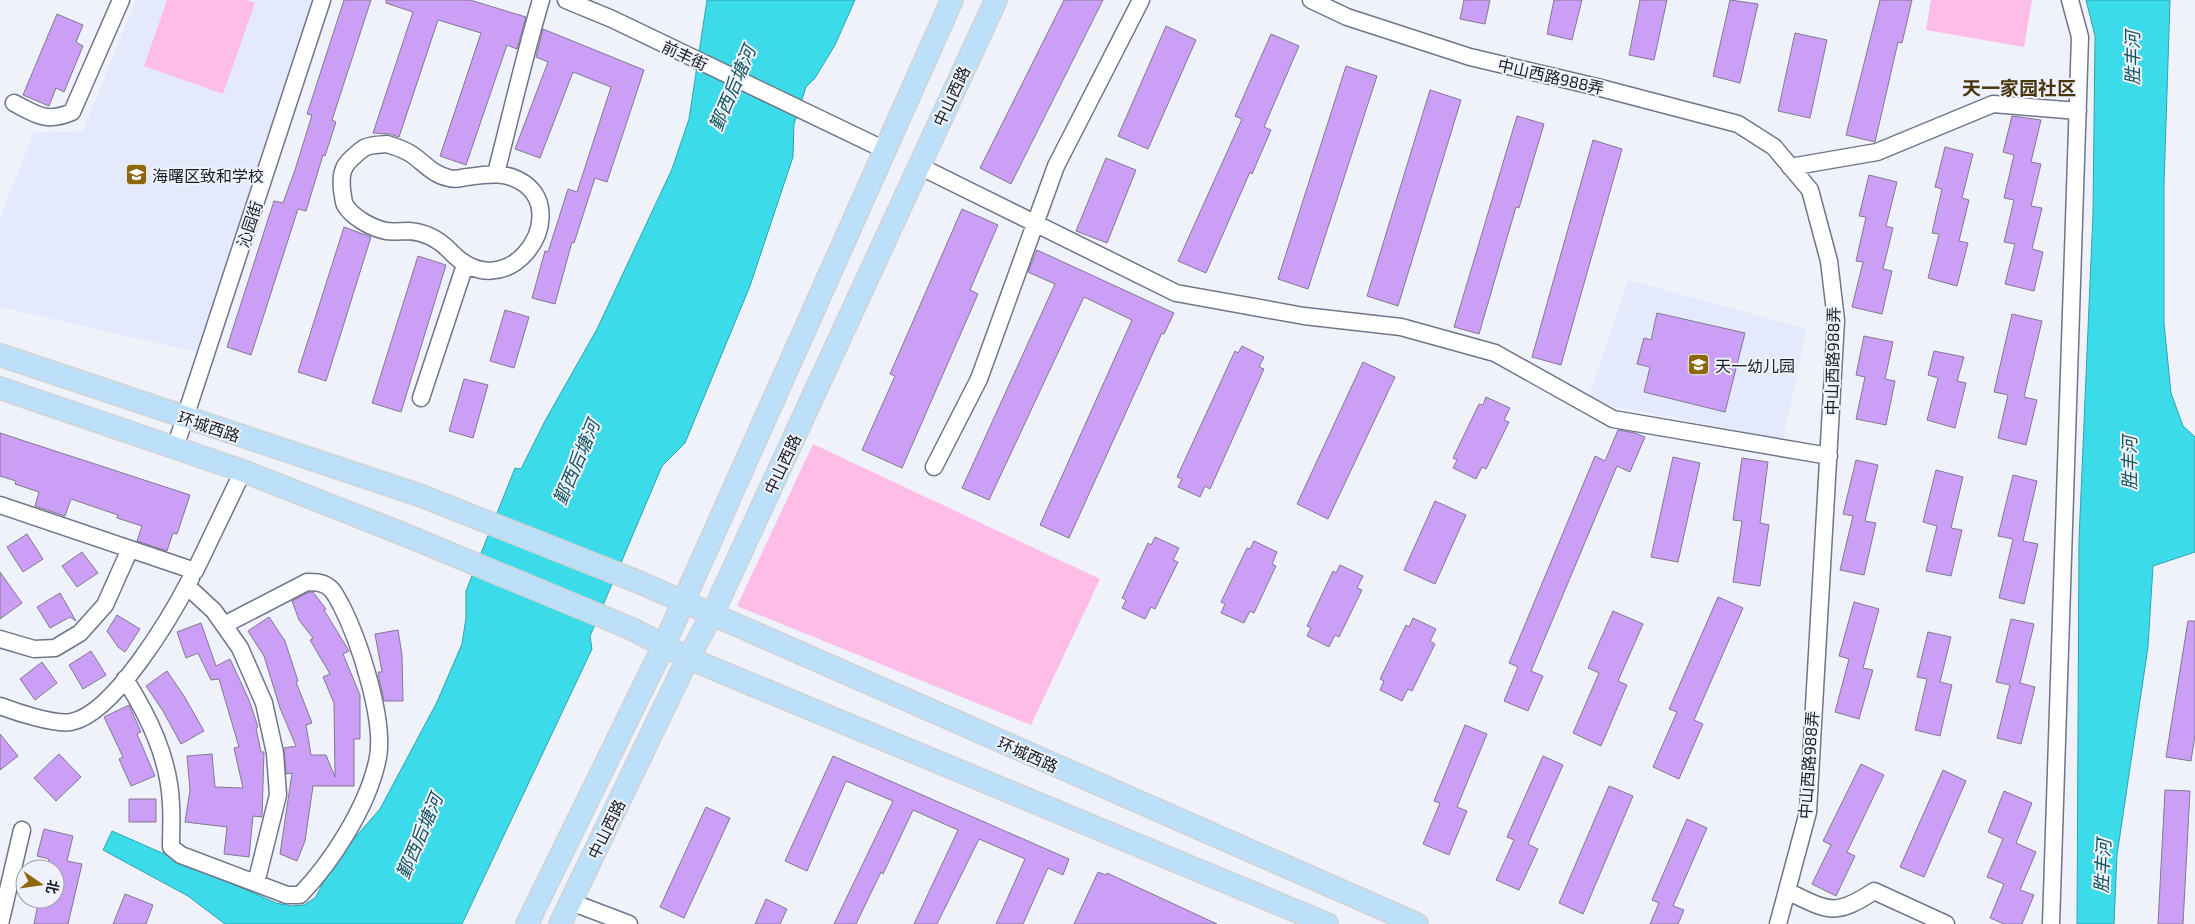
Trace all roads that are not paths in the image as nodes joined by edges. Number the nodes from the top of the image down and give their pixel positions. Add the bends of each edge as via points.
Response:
1 (121, 0) edge
2 (322, 0) edge
3 (541, 0) edge
4 (566, 0) edge
5 (952, 0) edge
6 (996, 0) edge
7 (1141, 0) edge
8 (1311, 0) edge
9 (2070, 0) edge
10 (14, 103) dead end
11 (2078, 111) junction
12 (885, 150) junction
13 (919, 166) junction
14 (1790, 167) junction
15 (496, 173) junction
16 (1036, 224) junction
17 (465, 265) junction
18 (0, 355) edge
19 (0, 388) edge
20 (422, 398) dead end
21 (185, 418) junction
22 (175, 448) junction
23 (1829, 456) junction
24 (934, 468) dead end
25 (243, 471) junction
26 (0, 505) edge
27 (130, 549) junction
28 (195, 571) junction
29 (187, 586) junction
30 (682, 602) junction
31 (712, 615) junction
32 (224, 625) junction
33 (0, 639) edge
34 (664, 645) junction
35 (688, 658) junction
36 (125, 679) junction
37 (0, 706) edge
38 (22, 830) dead end
39 (258, 875) dead end
40 (1787, 891) junction
41 (572, 902) junction
42 (0, 924) edge
43 (527, 924) edge
44 (560, 924) edge
45 (629, 924) edge
46 (1327, 924) edge
47 (1417, 924) edge
48 (1778, 924) edge
49 (1946, 924) edge
50 (2051, 924) edge

1 - 10 street via 72,112 58,118 42,118
2 - 21 street, 沁园街
3 - 15 street
4 - 12 street, 前丰街
5 - 12 main road, 中山西路
6 - 13 main road, 中山西路
7 - 16 street via 1056,166
8 - 14 street, 中山西路988弄 via 1347,17 1470,57 1597,86 1738,124 1774,147
9 - 11 street via 2080,37
11 - 14 street via 1993,104 1877,152
11 - 50 street
12 - 30 main road, 中山西路
13 - 16 street
13 - 31 main road, 中山西路
14 - 23 street, 中山西路988弄 via 1810,190 1829,262 1836,320
15 - 17 street via 527,185 537,199 541,220 535,239 524,257 507,268 486,272
15 - 17 street via 452,179 436,176 413,155 387,144 365,146 347,163 340,177 345,204 357,218 387,231 409,231 434,238
16 - 23 street via 1176,293 1304,316 1401,327 1495,353 1613,419
16 - 24 street via 979,379
17 - 20 street
18 - 21 main road, 环城西路
19 - 22 main road, 环城西路
21 - 22 street, 沁园街
21 - 30 main road, 环城西路 via 419,495
22 - 25 main road, 环城西路
23 - 40 street, 中山西路988弄 via 1808,812
25 - 28 street
25 - 34 main road, 环城西路 via 403,534
26 - 27 street
27 - 28 street
27 - 33 street via 105,605 80,633 55,648 34,649
28 - 29 street
29 - 32 street
29 - 36 street via 138,665
30 - 31 main road, 环城西路
30 - 34 main road, 中山西路
31 - 35 main road, 中山西路
31 - 47 main road, 环城西路
32 - 36 street via 306,582 320,582 332,589 352,628 368,678 378,729 378,761 343,839 318,876 300,895 287,896 182,855 171,847 171,803 163,755 145,710
32 - 39 street via 240,648 264,703 275,753 278,795
34 - 35 main road
34 - 43 main road, 中山西路
35 - 41 main road, 中山西路
35 - 46 main road
36 - 37 street via 86,717 70,723
38 - 42 street
40 - 48 street, 中山西路988弄
40 - 49 street via 1825,909 1852,906 1874,892
41 - 44 main road, 中山西路
41 - 45 street

